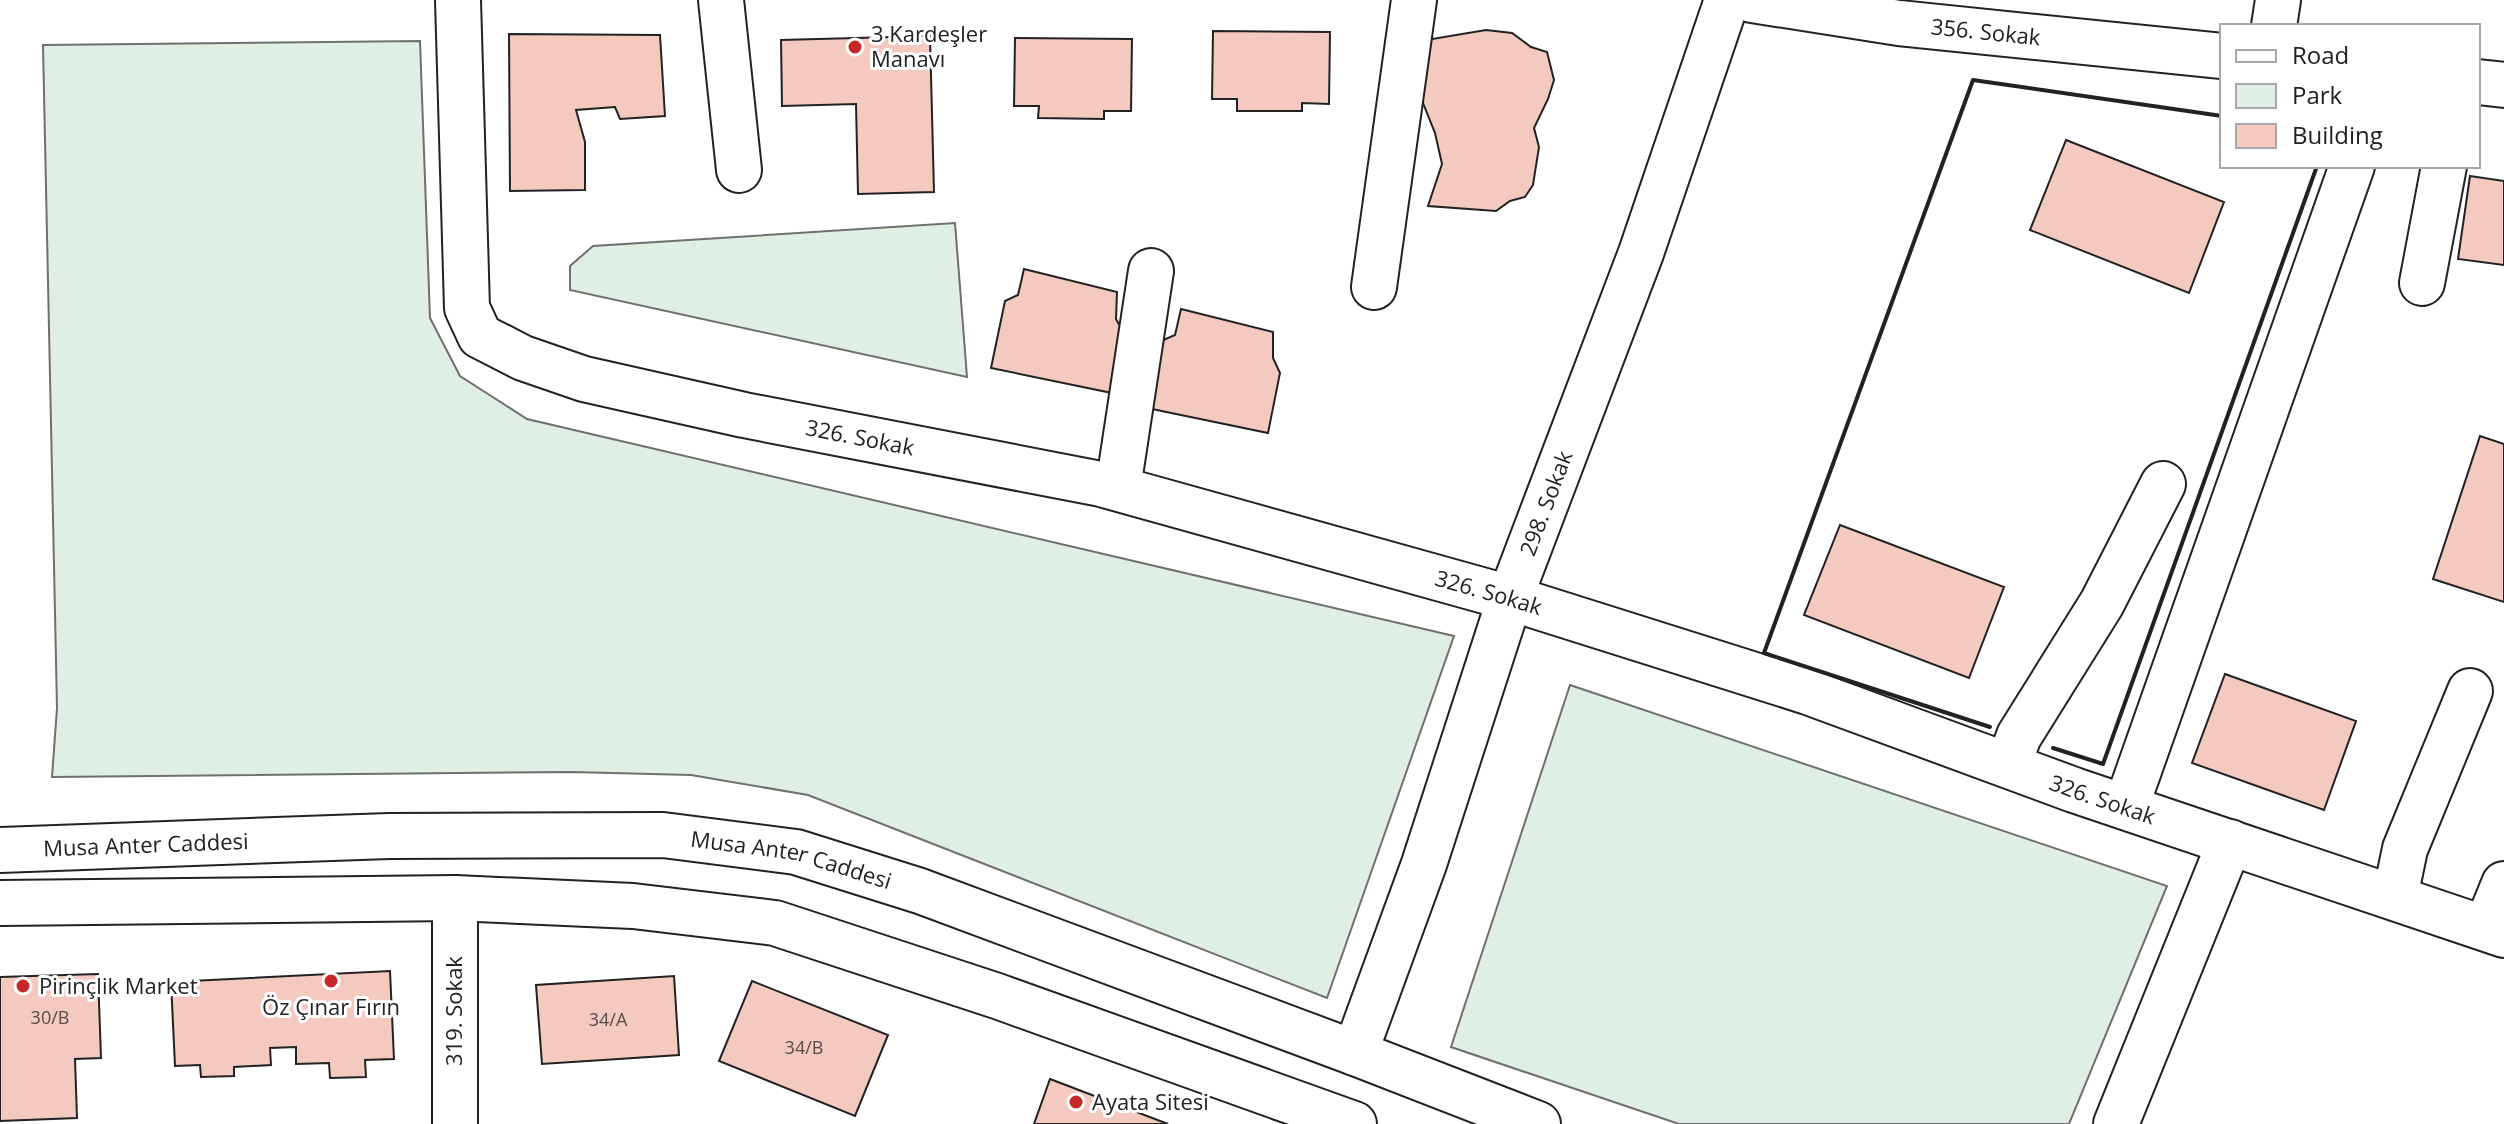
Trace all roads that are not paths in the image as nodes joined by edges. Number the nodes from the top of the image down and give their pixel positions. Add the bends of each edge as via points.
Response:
1 (458, 0) edge
2 (721, 0) edge
3 (1414, 0) edge
4 (1727, 0) edge
5 (1752, 0) edge
6 (2278, 0) edge
7 (1959, 14) edge
8 (2274, 24) edge
9 (2220, 56) edge
10 (2480, 82) edge
11 (2504, 85) edge
12 (2351, 168) edge
13 (2444, 168) edge
14 (739, 170) dead end
15 (1151, 271) dead end
16 (2422, 283) dead end
17 (1374, 287) dead end
18 (2163, 484) dead end
19 (1118, 488) junction
20 (1510, 598) junction
21 (2470, 691) dead end
22 (2008, 765) junction
23 (2126, 807) junction
24 (2230, 842) junction
25 (0, 850) edge
26 (2504, 884) edge
27 (2395, 897) junction
28 (455, 898) junction
29 (0, 903) edge
30 (2495, 931) edge
31 (1355, 1053) junction
32 (1339, 1121) edge
33 (2123, 1122) edge
34 (455, 1124) edge
35 (1538, 1124) edge

1 - 19 street, 326. Sokak via 467,308 480,336 584,379
2 - 14 street
3 - 17 street
4 - 20 street, 298. Sokak via 1641,253
5 - 7 street, 356. Sokak via 1899,23
6 - 8 street
7 - 9 street, 356. Sokak
10 - 11 street
12 - 23 street
13 - 16 street
15 - 19 street
18 - 22 street via 2102,603 2019,736
19 - 20 street, 326. Sokak
20 - 22 street, 326. Sokak via 1808,692
20 - 31 street, 298. Sokak via 1424,864
21 - 27 street via 2405,849
22 - 23 street, 326. Sokak
23 - 24 street, 326. Sokak
24 - 27 street, 326. Sokak
24 - 33 street
25 - 31 street, Musa Anter Caddesi via 389,836 663,835 796,852 920,891
26 - 30 street
27 - 30 street, 326. Sokak
28 - 29 street
28 - 32 street via 633,906 775,923 997,996
28 - 34 street, 319. Sokak
31 - 35 street, Musa Anter Caddesi

